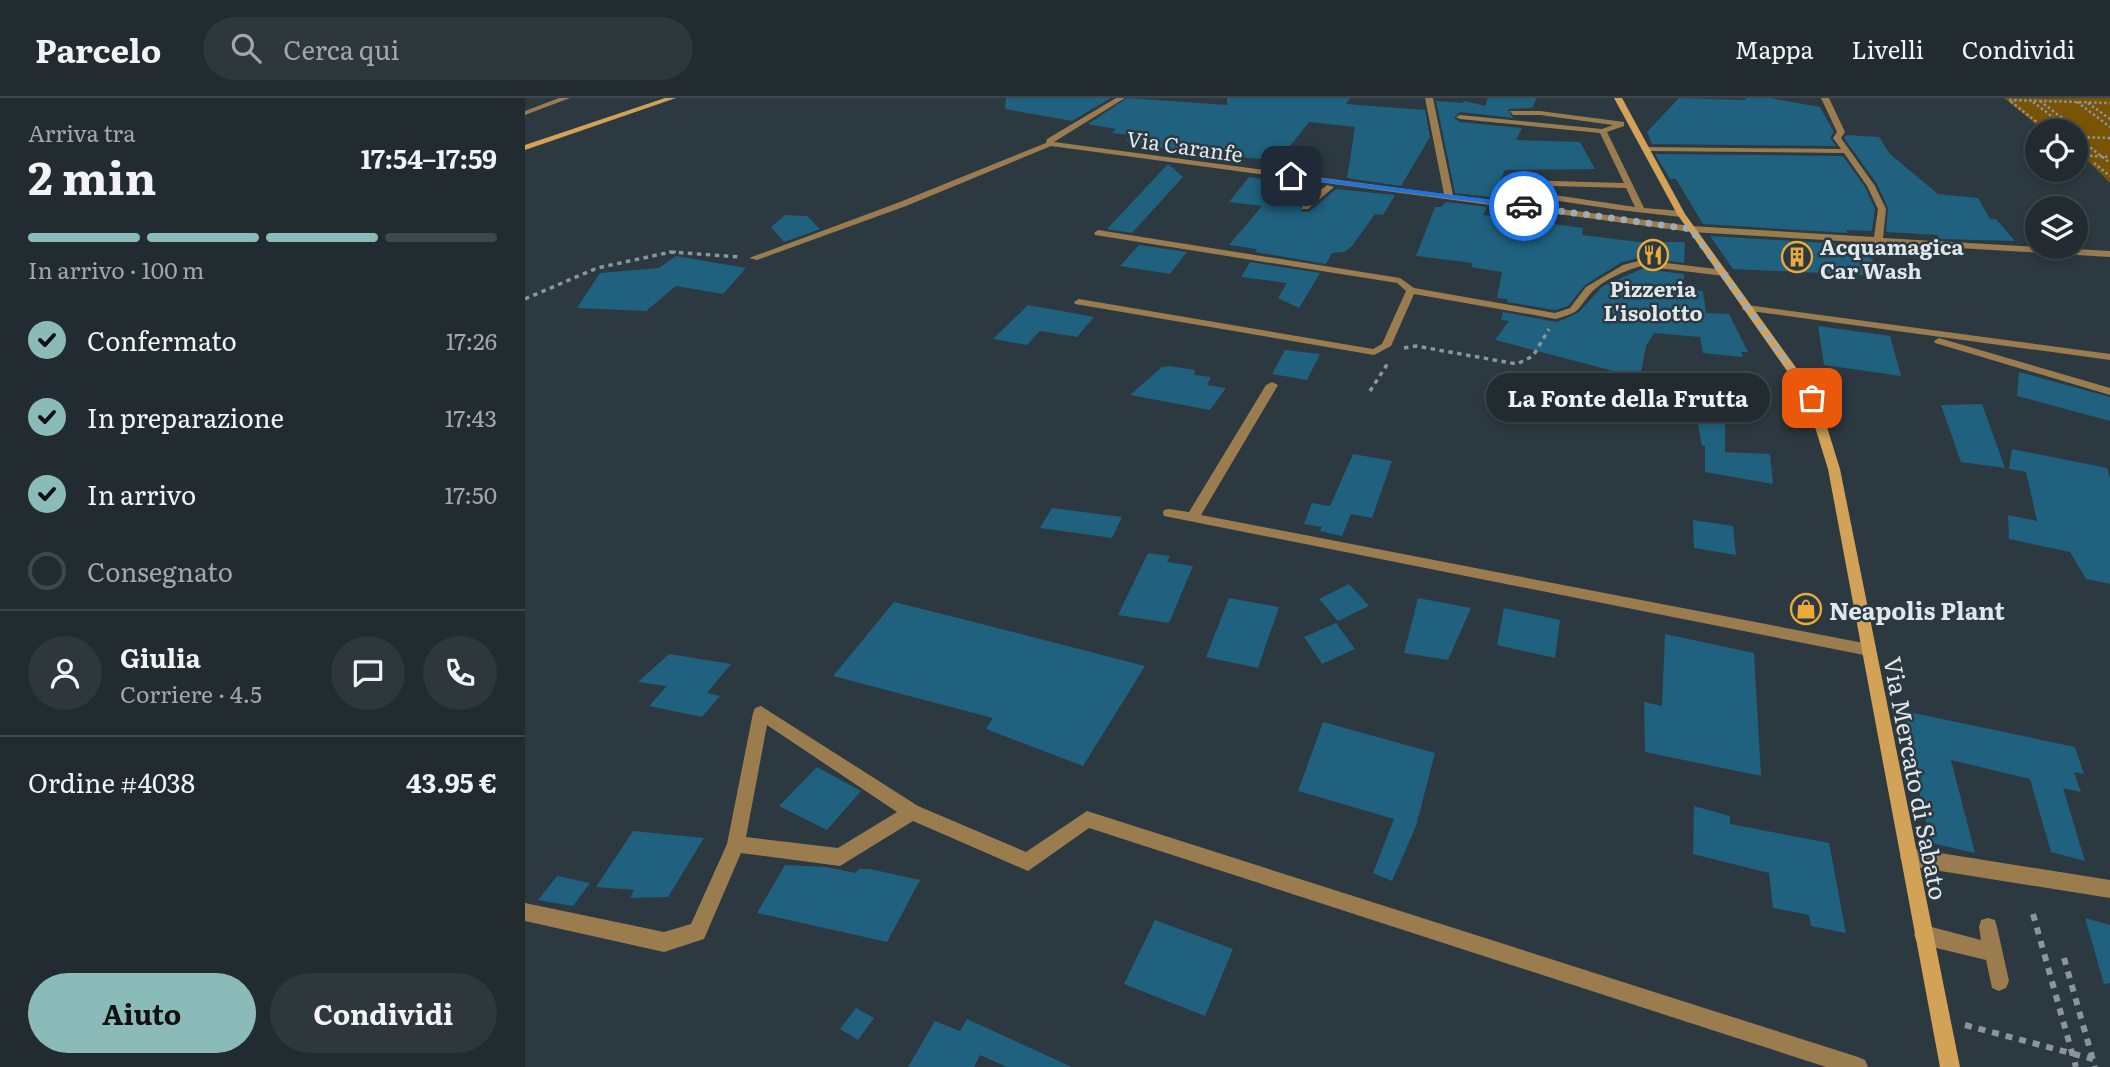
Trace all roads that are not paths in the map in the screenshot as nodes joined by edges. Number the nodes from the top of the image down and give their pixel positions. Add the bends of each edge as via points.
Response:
1 (566, 98) edge
2 (672, 98) edge
3 (1121, 98) edge
4 (1429, 98) edge
5 (1618, 98) edge
6 (1825, 98) edge
7 (525, 113) edge
8 (1513, 113) dead end
9 (1460, 117) dead end
10 (1627, 124) junction
11 (1603, 131) junction
12 (1053, 147) junction
13 (525, 148) edge
14 (1645, 149) junction
15 (1846, 151) junction
16 (1629, 186) junction
17 (1330, 187) junction
18 (1449, 196) junction
19 (1305, 206) dead end
20 (1640, 209) junction
21 (1681, 214) junction
22 (1098, 233) dead end
23 (1695, 233) junction
24 (1878, 241) junction
25 (2110, 254) edge
26 (754, 258) road end
27 (1724, 273) junction
28 (1411, 290) junction
29 (1079, 302) dead end
30 (1748, 308) junction
31 (1898, 328) junction
32 (2110, 357) edge
33 (1272, 385) dead end
34 (2110, 392) edge
35 (1169, 513) dead end
36 (1192, 518) junction
37 (1869, 650) junction
38 (912, 813) junction
39 (736, 844) junction
40 (1909, 857) junction
41 (2110, 889) edge
42 (525, 912) edge
43 (1988, 928) dead end
44 (1924, 935) junction
45 (1994, 953) junction
46 (1999, 981) dead end
47 (1858, 1067) edge
48 (1949, 1067) edge

1 - 7 street
2 - 13 street
3 - 12 street, Via Caranfe via 1050,141
4 - 18 street
5 - 10 street, Via Mercato di Sabato
6 - 15 street via 1841,132 1837,138
8 - 10 street
9 - 11 street
10 - 11 street
10 - 14 street, Via Mercato di Sabato
11 - 16 street
12 - 17 street
12 - 18 street, Via Caranfe
12 - 26 street, Via Caranfe
14 - 15 street
14 - 21 street, Via Mercato di Sabato
15 - 24 street via 1882,209
16 - 20 street
16 - 20 street via 1513,182 1515,192
17 - 19 street
17 - 23 street
18 - 23 street, Via Caranfe
20 - 21 street
21 - 23 street, Via Mercato di Sabato
22 - 28 street via 1401,281
23 - 24 street
23 - 27 street, Via Mercato di Sabato
24 - 25 street
27 - 28 street via 1642,263 1626,267 1589,289 1574,310 1556,316
27 - 30 street, Via Mercato di Sabato
28 - 29 street via 1386,346 1374,352
30 - 31 street
30 - 37 street, Via Mercato di Sabato via 1812,398 1834,469
31 - 32 street
31 - 34 street
33 - 36 street
35 - 36 street
36 - 37 street
37 - 40 street, Via Mercato di Sabato
38 - 39 street via 840,857
38 - 39 street via 761,713
38 - 47 street via 1028,862 1087,819
39 - 42 street via 697,932 664,942
40 - 41 street
40 - 44 street, Via Mercato di Sabato
43 - 45 street
44 - 45 street
44 - 48 street, Via Mercato di Sabato
45 - 46 street

